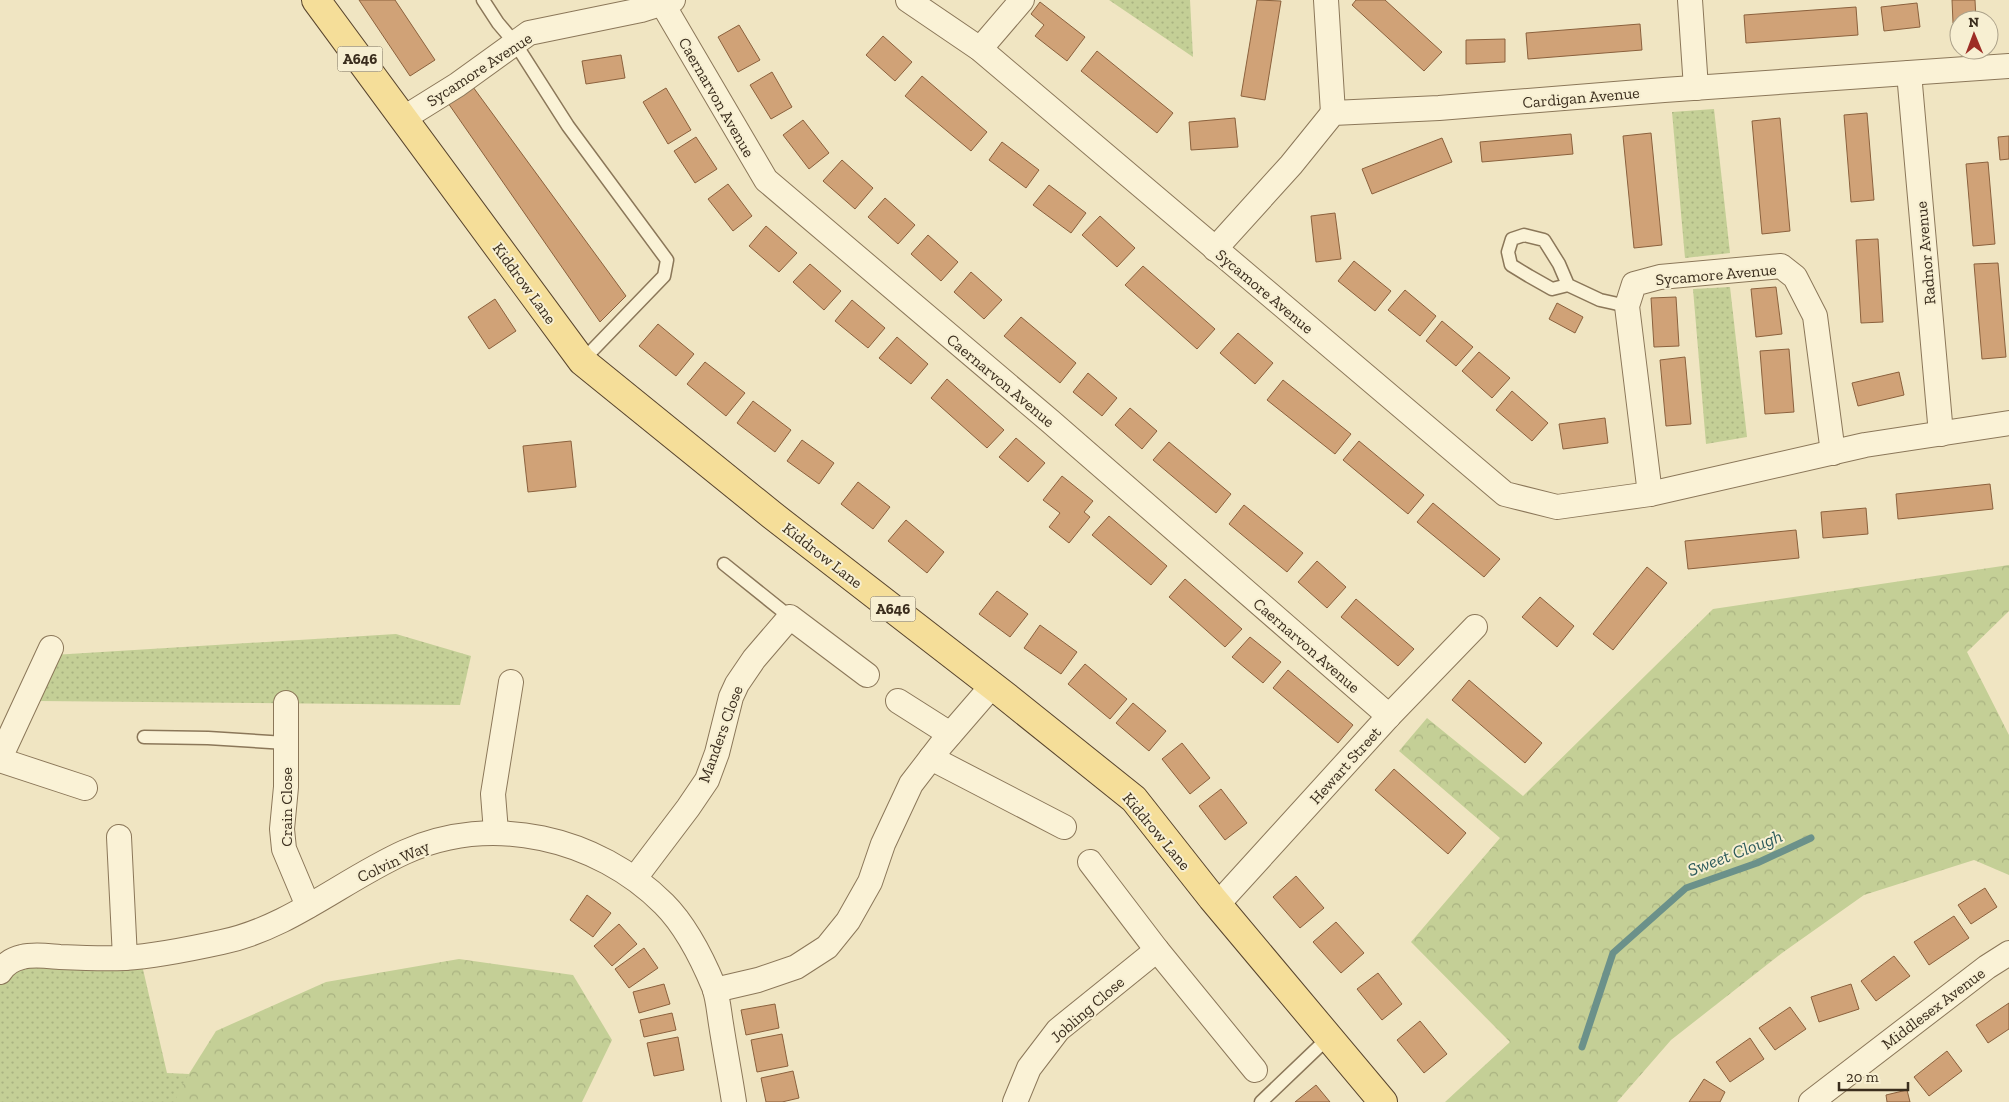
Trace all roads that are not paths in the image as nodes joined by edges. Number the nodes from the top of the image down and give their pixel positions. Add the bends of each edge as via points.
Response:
1 (316, 0) edge
2 (483, 0) edge
3 (908, 0) edge
4 (1022, 0) edge
5 (1326, 0) edge
6 (1690, 0) edge
7 (668, 2) edge
8 (515, 43) junction
9 (980, 49) junction
10 (2009, 66) edge
11 (1909, 73) junction
12 (1696, 88) junction
13 (1333, 113) junction
14 (404, 118) junction
15 (1215, 249) junction
16 (1568, 285) junction
17 (1627, 306) junction
18 (582, 361) junction
19 (2009, 423) edge
20 (1942, 434) junction
21 (1833, 453) junction
22 (1650, 494) junction
23 (724, 564) dead end
24 (790, 617) junction
25 (1475, 627) dead end
26 (51, 648) dead end
27 (867, 674) dead end
28 (511, 682) dead end
29 (992, 686) junction
30 (898, 701) dead end
31 (286, 703) dead end
32 (1389, 716) junction
33 (950, 734) junction
34 (144, 737) dead end
35 (286, 743) junction
36 (931, 758) junction
37 (0, 759) edge
38 (85, 788) dead end
39 (1064, 826) dead end
40 (496, 832) junction
41 (119, 837) dead end
42 (1090, 862) dead end
43 (635, 878) junction
44 (1217, 905) junction
45 (308, 906) junction
46 (1157, 950) junction
47 (2009, 953) edge
48 (125, 958) junction
49 (1, 965) edge
50 (715, 990) junction
51 (1328, 1038) junction
52 (1255, 1070) dead end
53 (734, 1102) edge
54 (1015, 1102) edge
55 (1261, 1102) edge
56 (1383, 1102) edge
57 (1811, 1102) edge

1 - 14 main road, Kiddrow Lane / A646
2 - 8 lane
3 - 9 street, Sycamore Avenue
4 - 9 street
5 - 13 street
6 - 12 street
7 - 8 street, Sycamore Avenue via 529,33
7 - 32 street, Caernarvon Avenue via 766,180
8 - 14 street, Sycamore Avenue
8 - 18 lane via 568,126 667,260 664,276
9 - 15 street, Sycamore Avenue
10 - 11 street, Cardigan Avenue
11 - 12 street, Cardigan Avenue
11 - 20 street, Radnor Avenue
12 - 13 street, Cardigan Avenue
13 - 15 street
14 - 18 main road, Kiddrow Lane / A646
15 - 22 street, Sycamore Avenue via 1505,494 1557,507
16 - 16 lane via 1544,240 1524,236 1512,240 1508,252 1511,265 1552,288
16 - 17 lane via 1600,300
17 - 21 street, Sycamore Avenue via 1634,284 1660,277 1781,266 1795,277 1815,316
17 - 22 street, Sycamore Avenue
18 - 29 main road, Kiddrow Lane / A646 via 772,515
19 - 20 street, Sycamore Avenue
20 - 21 street, Sycamore Avenue
21 - 22 street, Sycamore Avenue
23 - 24 lane
24 - 27 street
24 - 43 street, Manders Close via 737,684 707,780
25 - 32 street, Hewart Street
26 - 37 street
28 - 40 street via 493,794
29 - 33 street
29 - 44 main road, Kiddrow Lane / A646 via 1134,799
30 - 33 street
31 - 35 street, Crain Close
32 - 44 street, Hewart Street
33 - 36 street
34 - 35 lane
35 - 45 street, Crain Close via 284,849
36 - 39 street
36 - 50 street via 898,808 866,890 848,921 827,947 796,967
37 - 38 street
40 - 43 street, Colvin Way via 558,842 606,860
40 - 45 street, Colvin Way via 439,840 407,851
41 - 48 street
42 - 46 street
43 - 50 street, Colvin Way via 665,905 691,940
44 - 51 main road, Kiddrow Lane / A646
45 - 48 street, Colvin Way via 266,928 224,942
46 - 52 street
46 - 54 street, Jobling Close via 1058,1030 1030,1068
47 - 57 street, Middlesex Avenue
48 - 49 street, Colvin Way via 38,955 20,957
50 - 53 street, Colvin Way
51 - 55 lane
51 - 56 main road, Kiddrow Lane / A646

